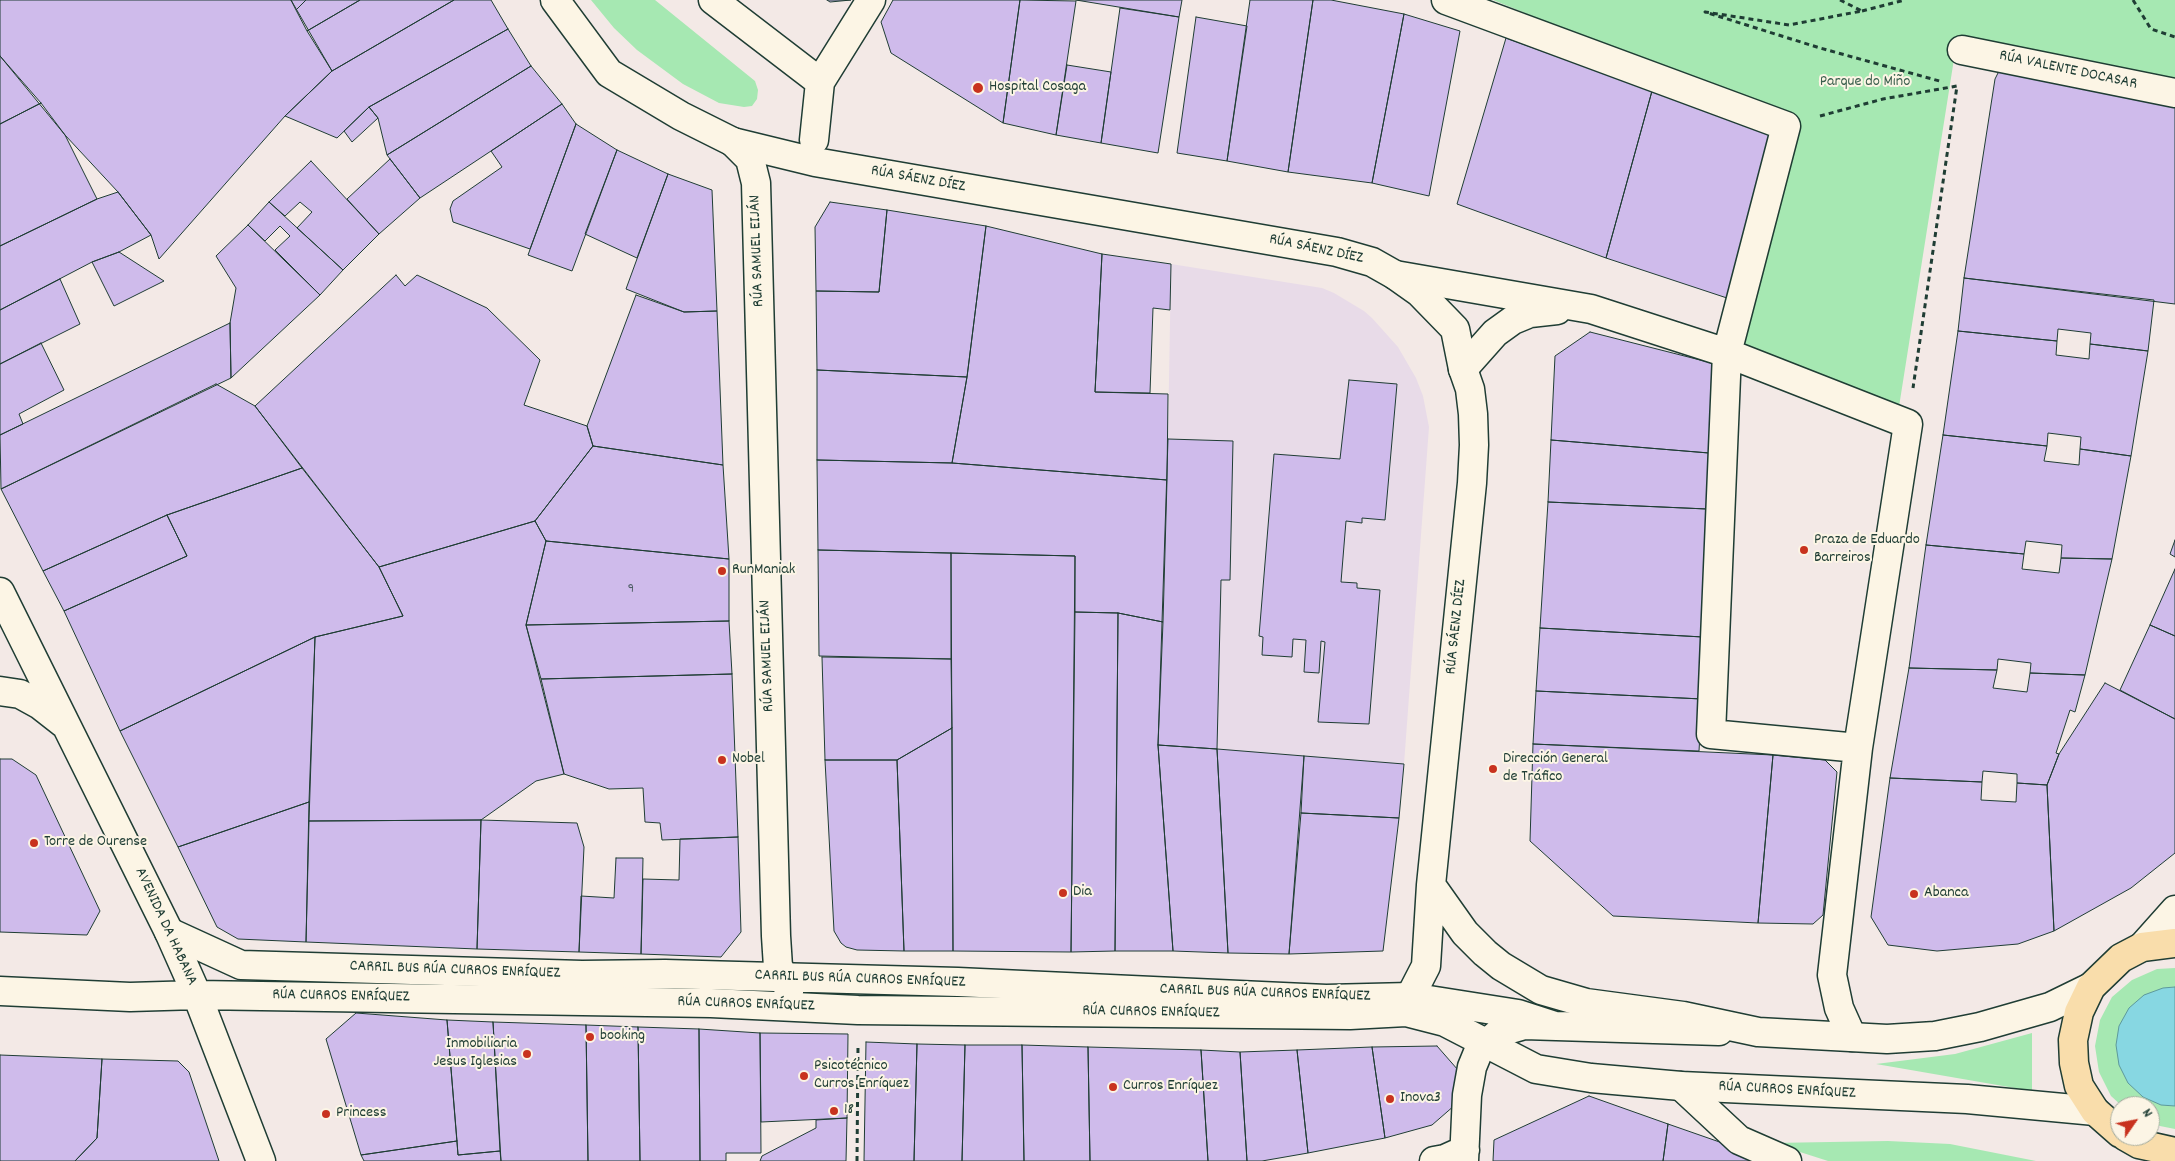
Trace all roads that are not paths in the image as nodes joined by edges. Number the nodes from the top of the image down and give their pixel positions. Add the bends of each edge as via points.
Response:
1 (555, 0) edge
2 (713, 0) edge
3 (871, 0) edge
4 (1446, 0) edge
5 (1962, 50) road end
6 (820, 82) junction
7 (2175, 93) edge
8 (814, 140) dead end
9 (732, 142) junction
10 (791, 157) junction
11 (756, 183) junction
12 (1396, 275) junction
13 (1591, 309) junction
14 (1728, 354) junction
15 (1463, 369) junction
16 (0, 592) edge
17 (0, 691) edge
18 (67, 725) junction
19 (1858, 748) junction
20 (1431, 885) junction
21 (2175, 910) edge
22 (169, 932) junction
23 (2175, 943) edge
24 (2142, 947) junction
25 (785, 977) junction
26 (2090, 987) junction
27 (0, 991) edge
28 (197, 995) junction
29 (1408, 1005) junction
30 (792, 1006) junction
31 (1555, 1026) junction
32 (1758, 1032) junction
33 (1852, 1037) junction
34 (1486, 1042) junction
35 (1681, 1086) junction
36 (2095, 1112) junction
37 (2110, 1125) edge
38 (2147, 1146) edge
39 (2174, 1153) edge
40 (1464, 1155) edge
41 (261, 1161) edge
42 (1434, 1161) edge
43 (1787, 1161) edge

1 - 9 street, RÚA SÁENZ DÍEZ via 609,73
2 - 6 street
3 - 6 street
4 - 14 street via 1786,126
5 - 7 street, RÚA VALENTE DOCASAR
6 - 8 street
9 - 10 street, RÚA SÁENZ DÍEZ
9 - 11 street, RÚA SAMUEL EIJÁN via 750,160
10 - 11 street, RÚA SAMUEL EIJÁN via 771,164
10 - 12 street, RÚA SÁENZ DÍEZ via 1337,252 1372,262
11 - 25 street, RÚA SAMUEL EIJÁN via 776,936 778,967
12 - 13 street
12 - 15 street, RÚA SÁENZ DÍEZ via 1419,292 1455,329
13 - 14 street
13 - 15 street via 1537,312 1513,320 1495,333
14 - 19 street via 1908,424
14 - 19 street via 1711,734
15 - 20 street, RÚA SÁENZ DÍEZ via 1470,389 1474,445
16 - 18 street, AVENIDA DA HABANA
17 - 18 street via 20,694
18 - 22 street, AVENIDA DA HABANA
19 - 33 street via 1832,975 1839,1008
20 - 29 street, RÚA SÁENZ DÍEZ via 1426,966
20 - 32 street via 1466,934 1485,953 1541,990 1586,1003 1683,1016
21 - 24 street
22 - 25 street, CARRIL BUS RÚA CURROS ENRÍQUEZ via 241,965
22 - 28 street, AVENIDA DA HABANA
23 - 24 main road
24 - 26 main road via 2121,958
25 - 29 street, CARRIL BUS RÚA CURROS ENRÍQUEZ via 1326,998
25 - 30 street, RÚA SAMUEL EIJÁN
26 - 33 street via 2050,1007 1980,1027 1935,1036
26 - 36 main road via 2079,1012 2073,1040 2079,1086
27 - 28 street, RÚA CURROS ENRÍQUEZ
28 - 30 street, RÚA CURROS ENRÍQUEZ
28 - 41 street, AVENIDA DA HABANA
29 - 30 street, RÚA CURROS ENRÍQUEZ via 1350,1015 858,1010
29 - 31 street, CARRIL BUS RÚA CURROS ENRÍQUEZ via 1518,1014
29 - 34 street, RÚA CURROS ENRÍQUEZ
31 - 32 street
31 - 34 street via 1513,1027
32 - 33 street
34 - 35 street, RÚA CURROS ENRÍQUEZ via 1536,1068 1591,1078
34 - 40 street via 1472,1067
35 - 36 street, RÚA CURROS ENRÍQUEZ via 1967,1099
35 - 43 street via 1739,1140
36 - 37 main road
38 - 39 main road
40 - 42 street

